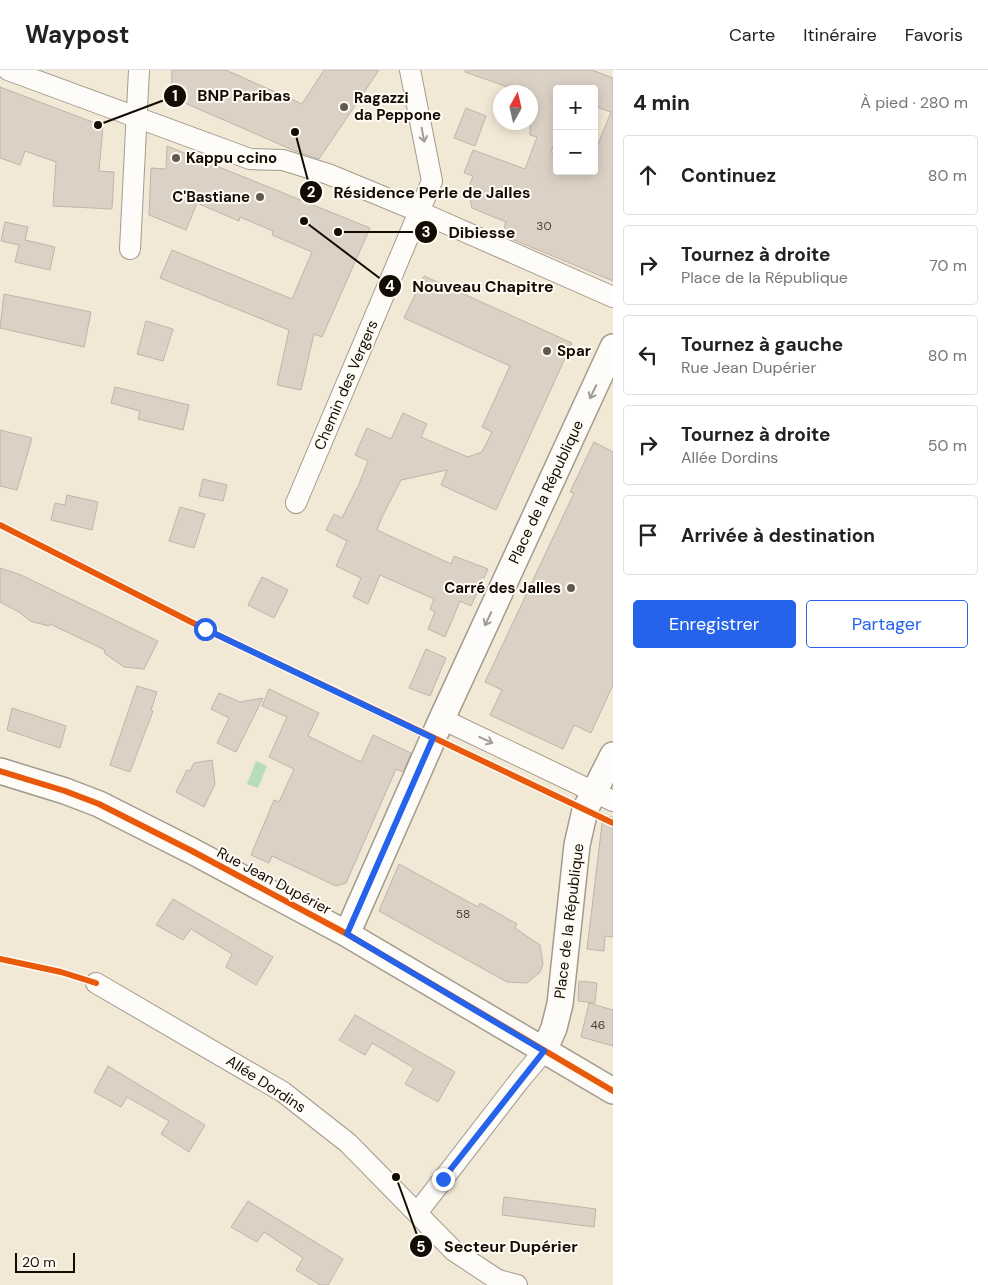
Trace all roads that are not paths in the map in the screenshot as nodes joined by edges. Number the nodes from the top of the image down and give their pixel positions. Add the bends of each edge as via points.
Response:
1 (8, 70) edge
2 (139, 70) edge
3 (410, 70) edge
4 (135, 118) junction
5 (420, 212) junction
6 (130, 249) dead end
7 (613, 297) edge
8 (613, 347) edge
9 (296, 503) dead end
10 (442, 719) junction
11 (613, 755) edge
12 (0, 771) edge
13 (0, 779) edge
14 (44, 785) junction
15 (604, 796) edge
16 (347, 934) junction
17 (96, 983) dead end
18 (544, 1051) junction
19 (613, 1091) edge
20 (417, 1213) junction
21 (517, 1285) edge

1 - 4 street
2 - 4 street
3 -> 5 street, Chemin des Vergers via 432,181
4 - 5 street via 250,159 283,160 310,168
4 - 6 street
5 - 7 street
5 - 9 street, Chemin des Vergers
8 -> 10 street, Place de la République
10 -> 15 street
10 - 16 street, Place de la République
11 - 15 street, Place de la République
12 - 14 street, Rue Jean Dupérier
13 - 14 street, Rue Jean Dupérier
14 - 16 street, Rue Jean Dupérier via 100,804
15 - 18 street, Place de la République via 585,810 577,845 560,1004
16 - 18 street, Rue Jean Dupérier
17 - 20 street, Allée Dordins via 283,1092 348,1143
18 - 19 street, Rue Jean Dupérier
18 - 20 street
20 - 21 street, Allée Dordins via 454,1251 498,1280

